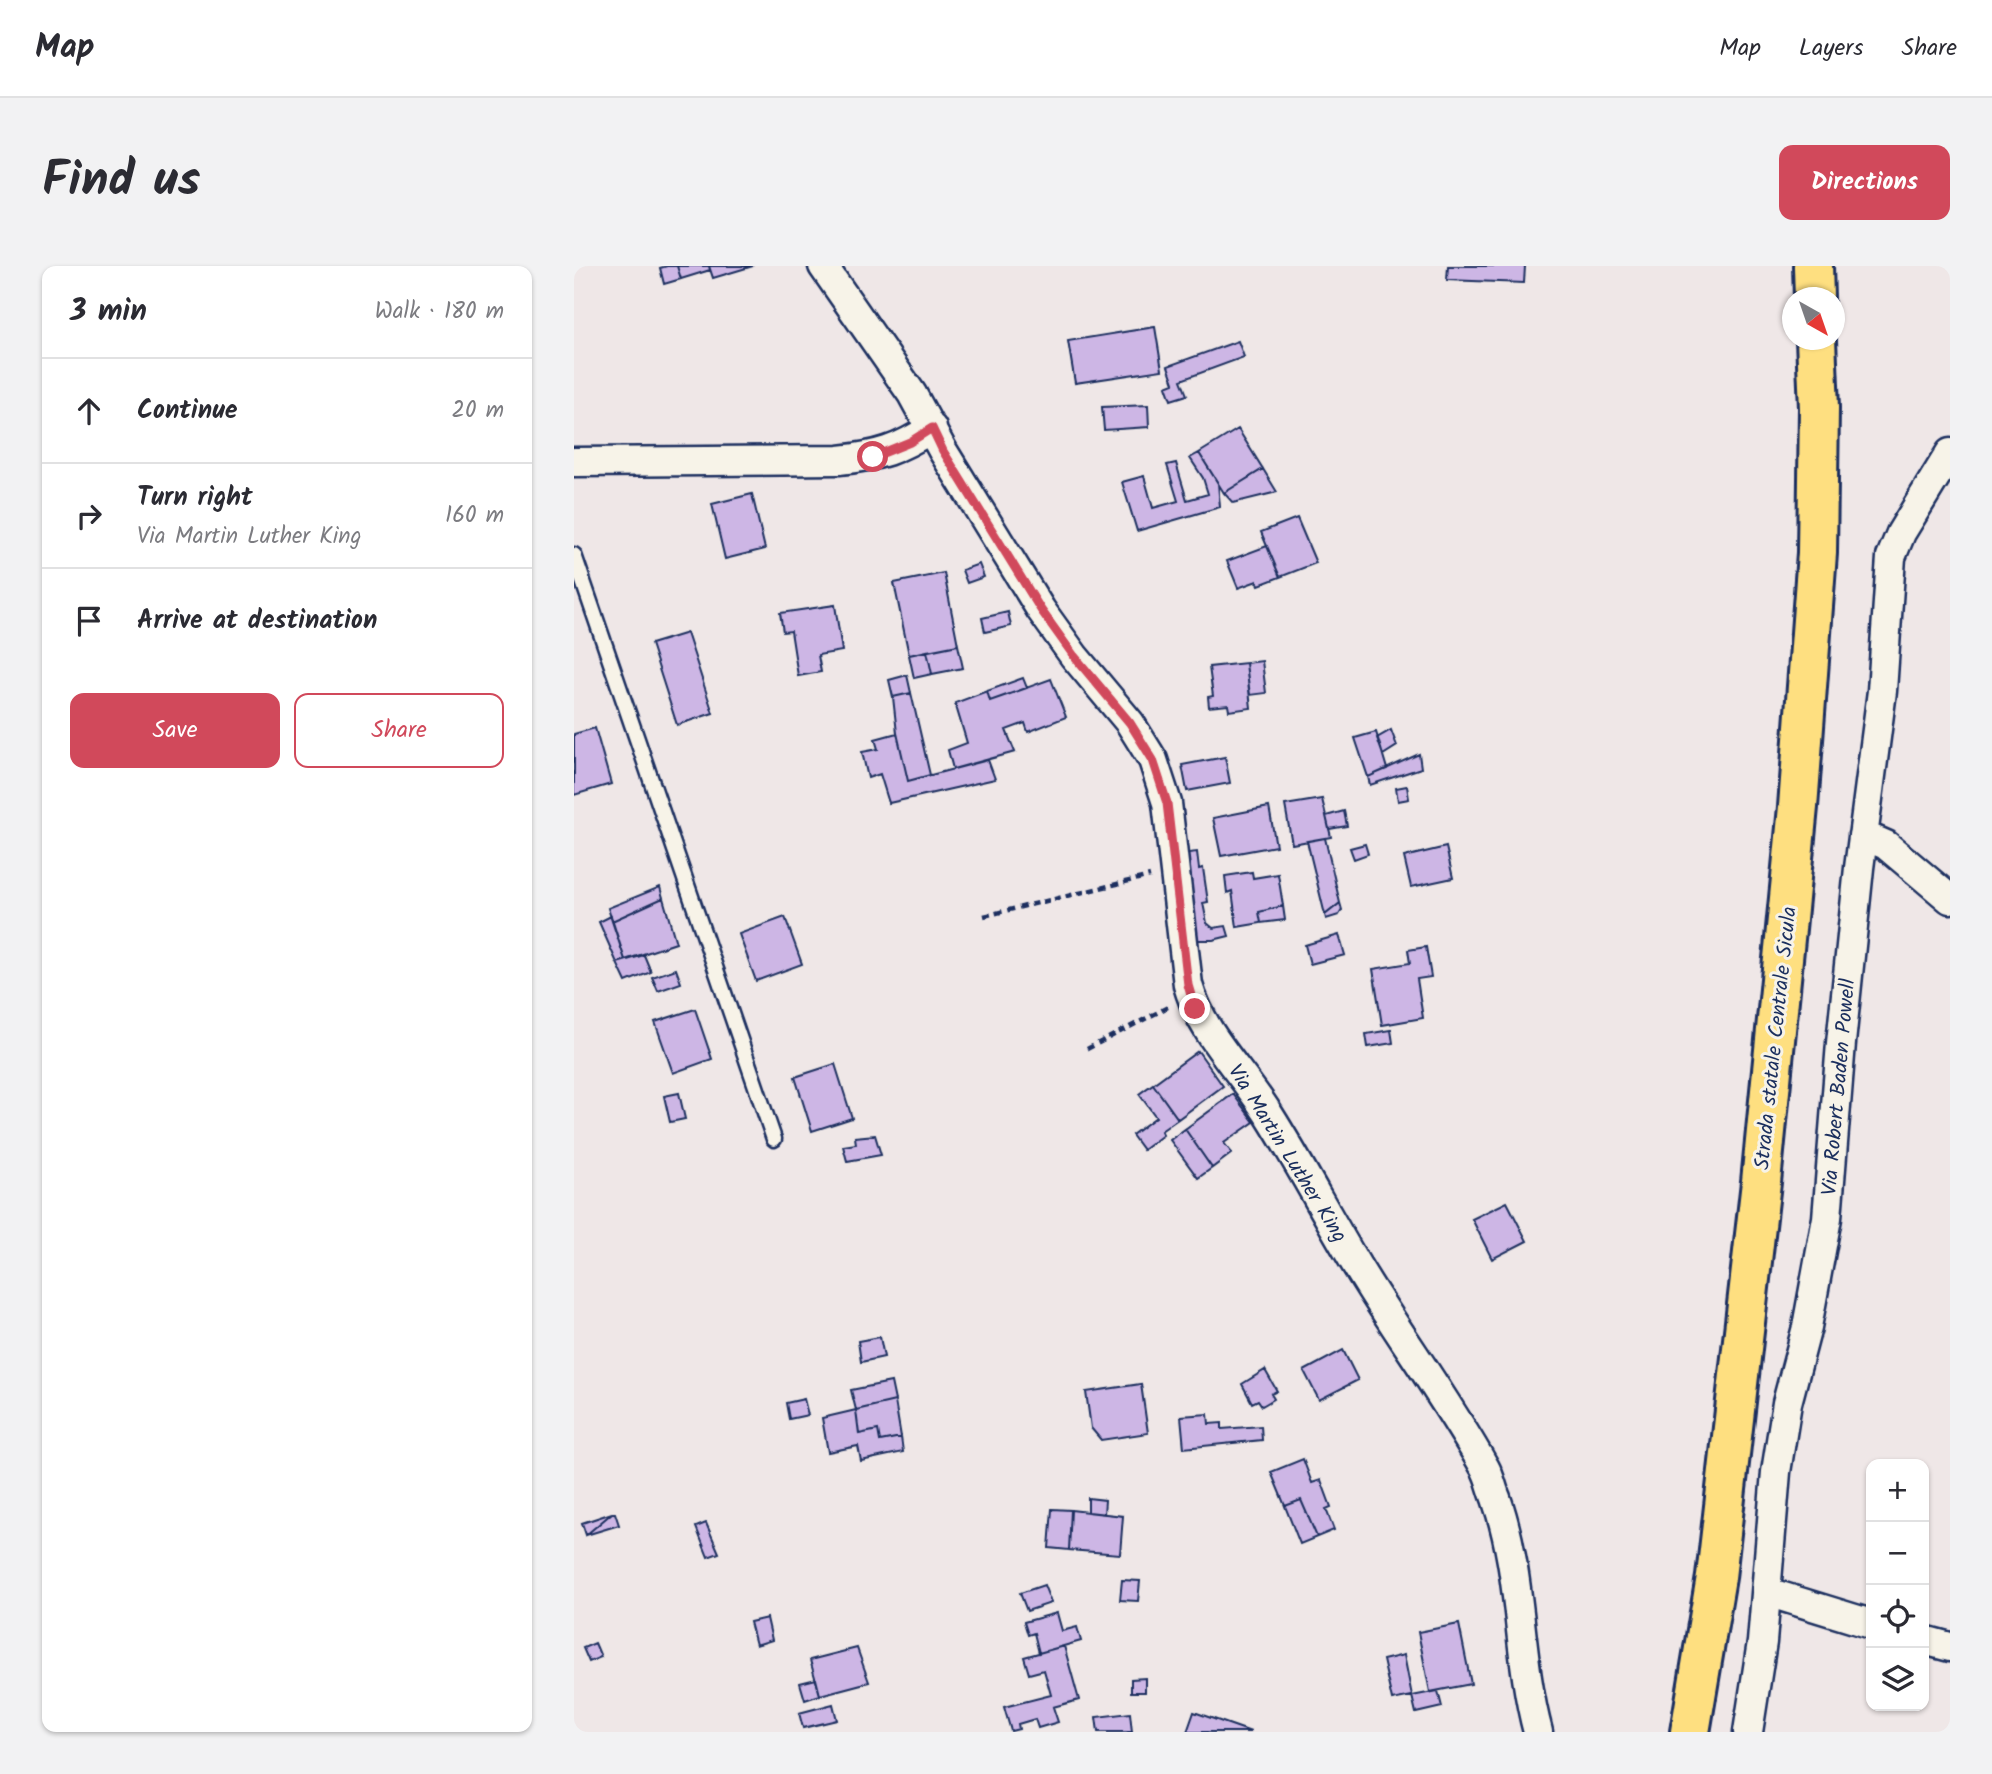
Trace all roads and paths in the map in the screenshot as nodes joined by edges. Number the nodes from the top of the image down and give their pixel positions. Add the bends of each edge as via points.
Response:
1 (823, 266) edge
2 (1813, 266) edge
3 (1814, 287) edge
4 (1816, 350) edge
5 (932, 428) junction
6 (1950, 453) edge
7 (574, 462) edge
8 (574, 555) edge
9 (1863, 835) junction
10 (1175, 872) junction
11 (1950, 900) edge
12 (984, 916) dead end
13 (1192, 998) junction
14 (1087, 1049) dead end
15 (774, 1139) dead end
16 (1767, 1592) junction
17 (1866, 1622) edge
18 (1929, 1641) edge
19 (1950, 1647) edge
20 (1538, 1732) edge
21 (1690, 1732) edge
22 (1748, 1732) edge

1 - 5 street, Via Martin Luther King
2 - 3 main road
4 - 21 main road, Strada statale Centrale Sicula via 1817,553 1798,807 1716,1577
5 - 7 street via 873,457
5 - 10 street, Via Martin Luther King via 1041,610 1130,723 1153,760 1167,803
6 - 9 street, Via Robert Baden Powell via 1891,557 1882,691
8 - 15 lane
9 - 11 street via 1886,845
9 - 16 street, Via Robert Baden Powell via 1827,1218 1807,1327 1787,1402 1776,1472
10 - 12 path
10 - 13 street, Via Martin Luther King
13 - 14 path
13 - 20 street, Via Martin Luther King via 1486,1470 1514,1563
16 - 17 street
16 - 22 street, Via Robert Baden Powell
18 - 19 street

